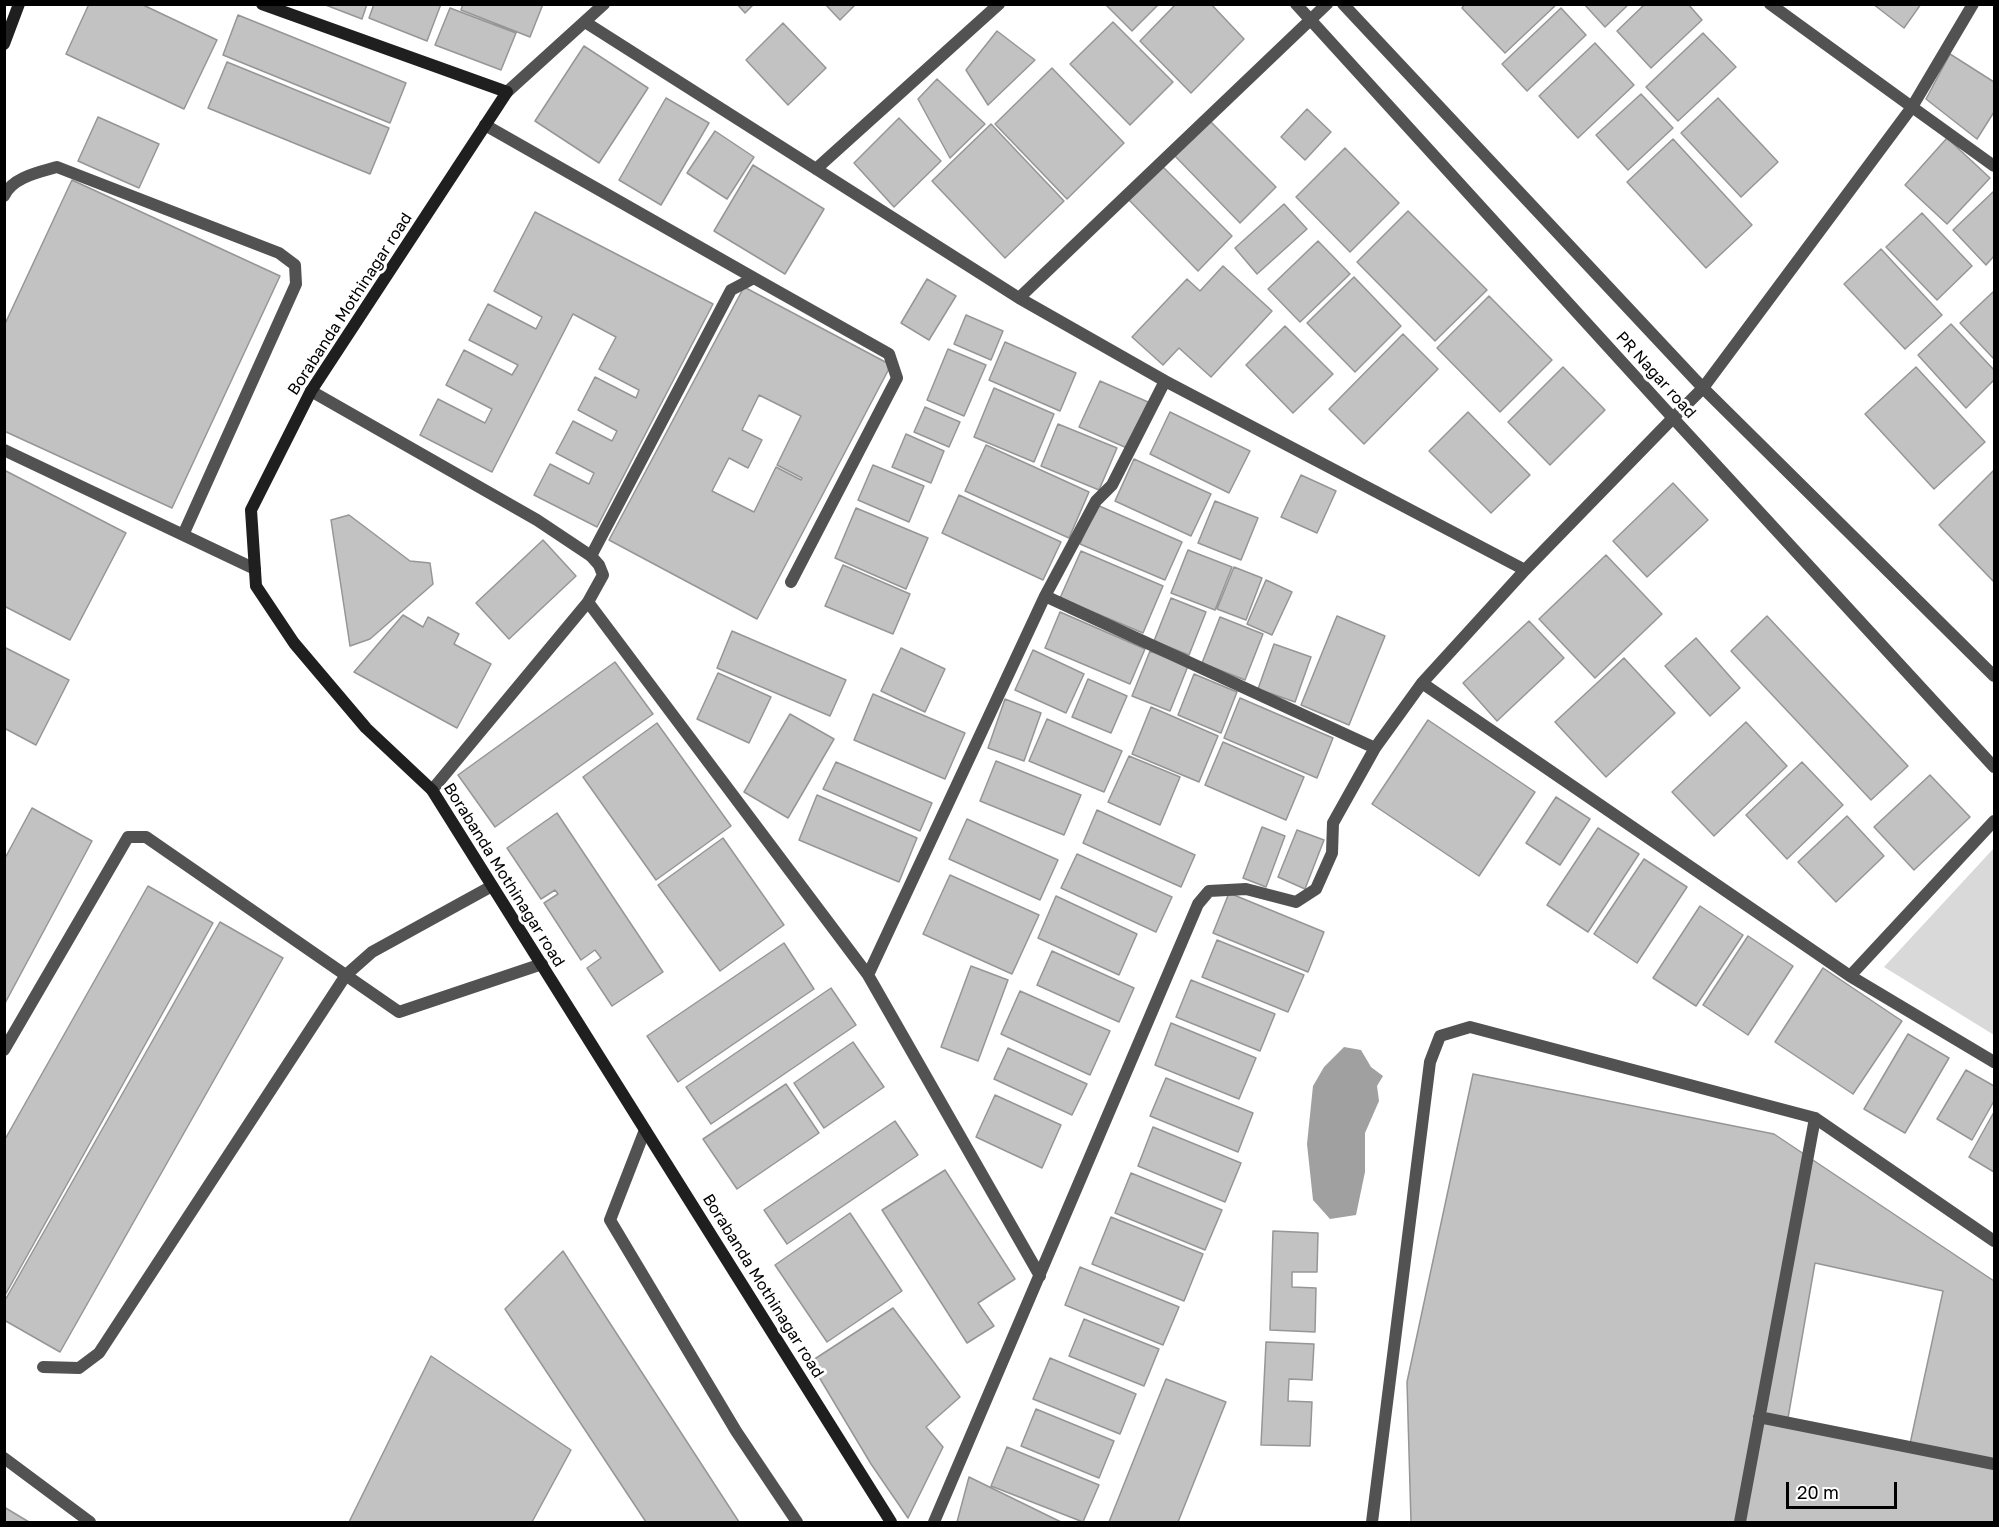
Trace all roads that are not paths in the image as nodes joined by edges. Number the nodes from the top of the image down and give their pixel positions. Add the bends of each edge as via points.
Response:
1 (19, 4) edge
2 (262, 4) edge
3 (604, 4) edge
4 (999, 4) edge
5 (1296, 4) edge
6 (1327, 4) edge
7 (1344, 4) edge
8 (1770, 4) edge
9 (1972, 4) edge
10 (1311, 20) junction
11 (585, 22) junction
12 (4, 44) edge
13 (507, 92) junction
14 (1912, 107) junction
15 (485, 125) junction
16 (1995, 166) edge
17 (816, 169) junction
18 (4, 196) edge
19 (754, 278) junction
20 (1019, 298) junction
21 (1165, 381) junction
22 (1703, 388) junction
23 (311, 391) junction
24 (1673, 418) junction
25 (4, 450) edge
26 (183, 535) junction
27 (591, 556) junction
28 (255, 569) junction
29 (1525, 570) junction
30 (791, 582) dead end
31 (1045, 596) junction
32 (588, 602) junction
33 (1995, 676) edge
34 (1422, 683) junction
35 (1375, 748) junction
36 (1995, 767) edge
37 (432, 790) junction
38 (1995, 821) edge
39 (492, 886) junction
40 (542, 964) junction
41 (346, 975) junction
42 (868, 975) junction
43 (1850, 976) junction
44 (4, 1050) edge
45 (1995, 1062) edge
46 (1815, 1118) junction
47 (645, 1130) junction
48 (1995, 1241) edge
49 (1040, 1276) junction
50 (43, 1367) dead end
51 (1760, 1417) junction
52 (4, 1458) edge
53 (1995, 1464) edge
54 (90, 1522) edge
55 (797, 1522) edge
56 (891, 1522) edge
57 (933, 1522) edge
58 (1372, 1522) edge
59 (1740, 1522) edge

1 - 12 main road
2 - 13 main road
3 - 11 street, Borabanda Mothinagar road
4 - 17 street
5 - 10 street, PR Nagar road
6 - 10 street
7 - 22 street, PR Nagar road
8 - 14 street
9 - 14 street
10 - 20 street
10 - 24 street, PR Nagar road
11 - 13 street, Borabanda Mothinagar road
11 - 17 street
13 - 15 main road, Borabanda Mothinagar road
14 - 16 street
14 - 22 street
15 - 19 street
15 - 23 main road, Borabanda Mothinagar road
17 - 20 street
18 - 26 street via 24,178 57,167 279,253 295,265 296,284
19 - 27 street via 731,290
19 - 30 street via 889,354 897,378
20 - 21 street
21 - 29 street
21 - 31 street via 1112,485 1096,501
22 - 24 street
22 - 33 street, PR Nagar road
23 - 27 street via 537,520
23 - 28 main road, Borabanda Mothinagar road via 251,510
24 - 29 street
24 - 36 street, PR Nagar road
25 - 26 street
26 - 28 street
27 - 32 street via 603,575
28 - 37 main road, Borabanda Mothinagar road via 256,586 294,643 366,728
29 - 34 street
31 - 35 street
31 - 42 street
32 - 37 street
32 - 42 street
34 - 35 street
34 - 43 street
35 - 49 street via 1333,823 1332,854 1316,889 1296,902 1246,889 1209,891 1198,904
37 - 39 main road, Borabanda Mothinagar road
38 - 43 street
39 - 40 main road, Borabanda Mothinagar road
39 - 41 street via 372,952
40 - 41 street via 399,1012
40 - 47 main road, Borabanda Mothinagar road
41 - 44 street via 146,837 128,837
41 - 50 street via 99,1353 79,1368
42 - 49 street
43 - 45 street
46 - 48 street
46 - 51 street
46 - 58 street via 1470,1027 1440,1036 1430,1062
47 - 55 street via 610,1220 736,1431
47 - 56 main road, Borabanda Mothinagar road
49 - 57 street
51 - 53 street
51 - 59 street
52 - 54 street

